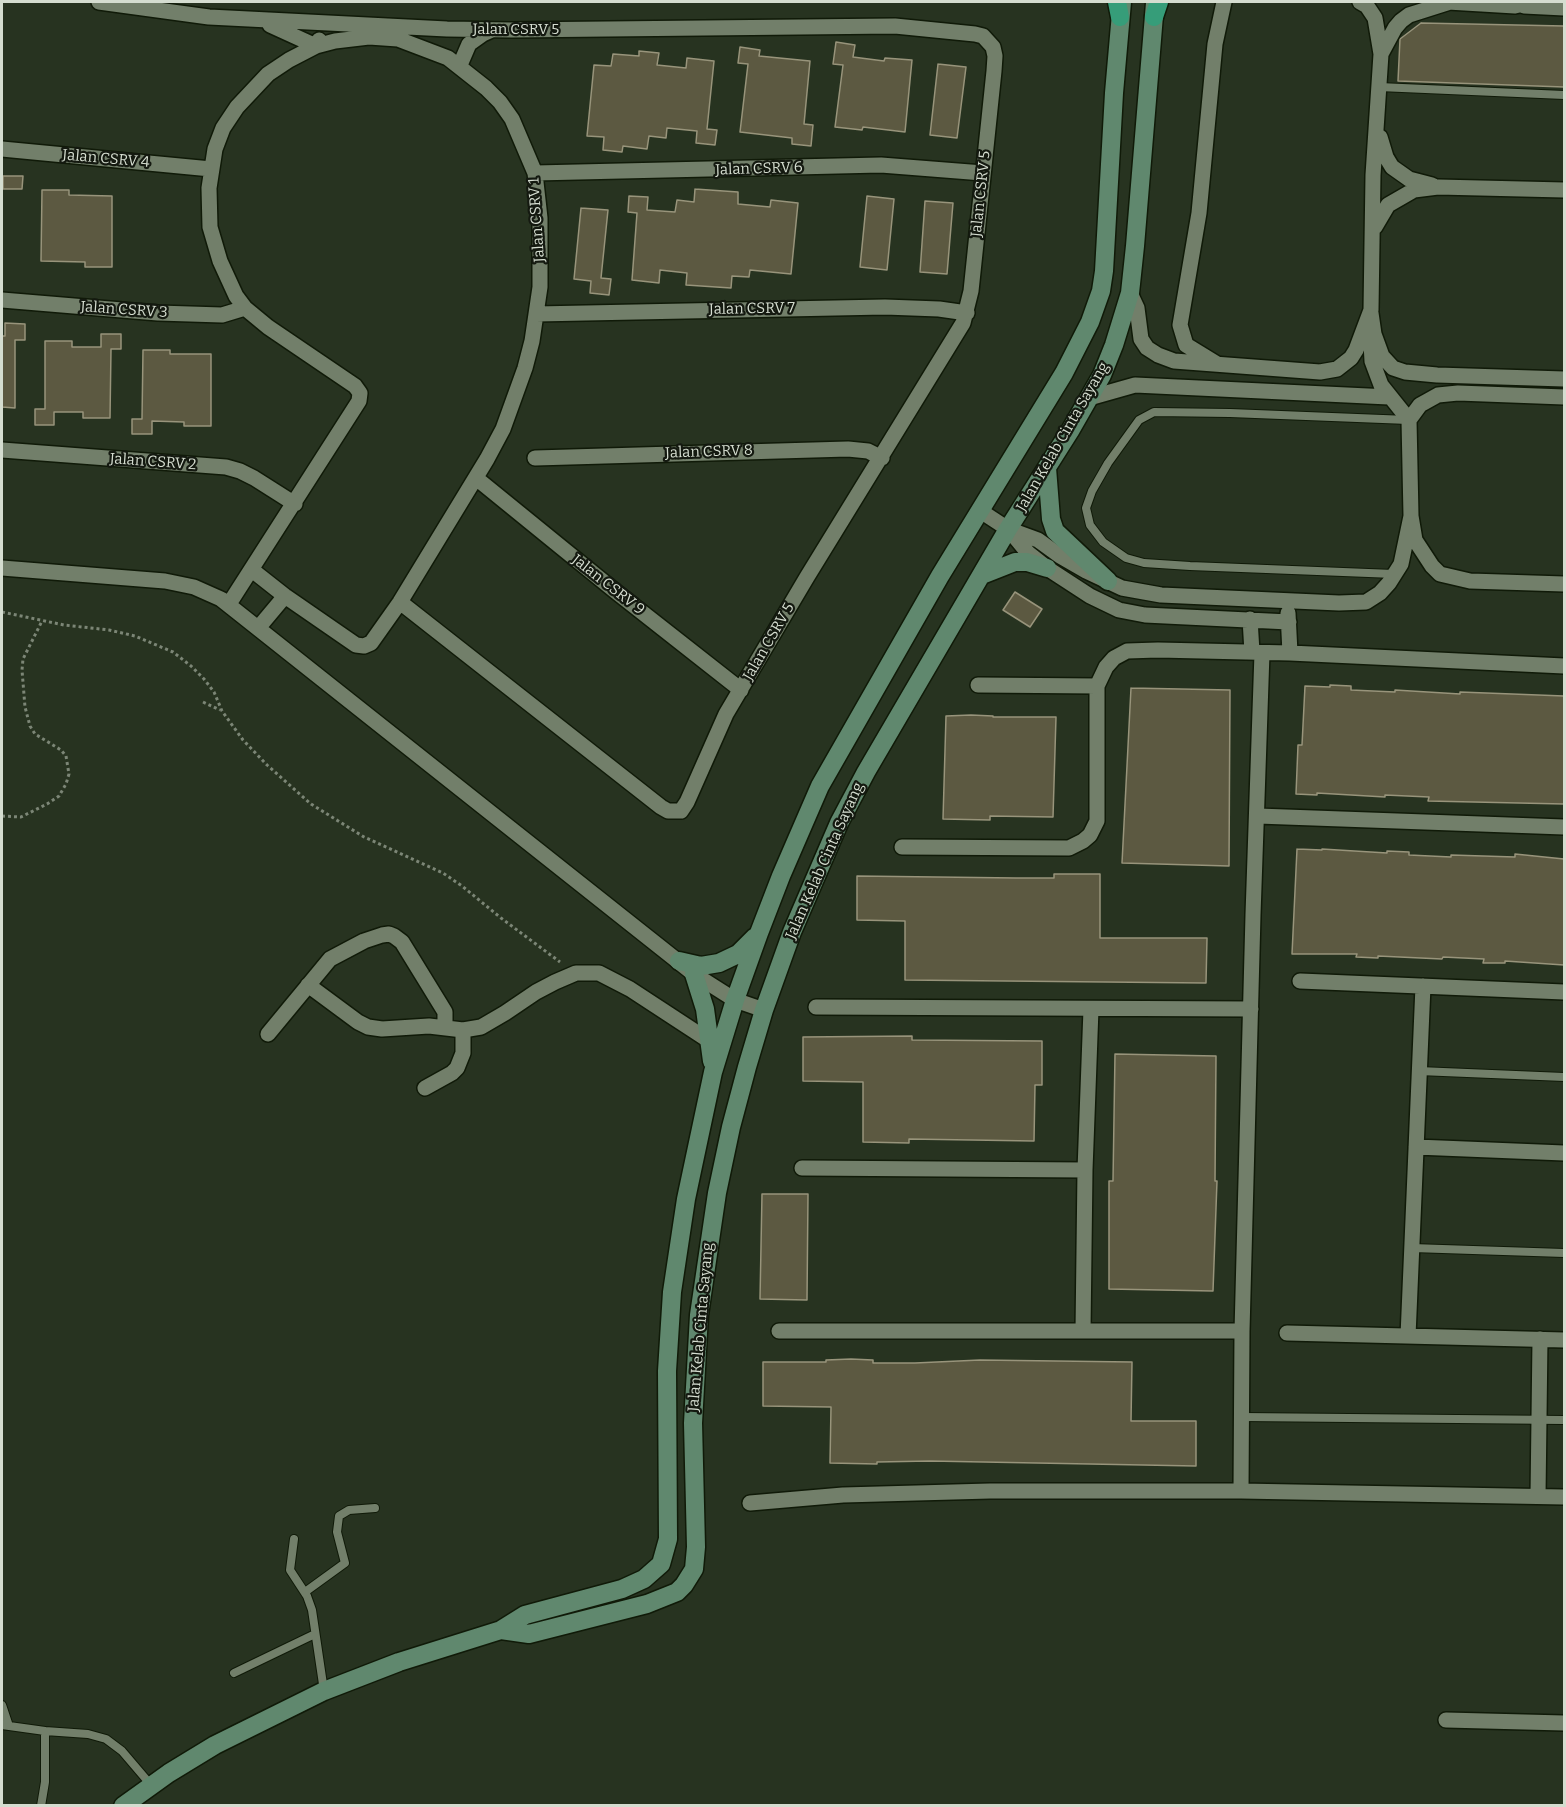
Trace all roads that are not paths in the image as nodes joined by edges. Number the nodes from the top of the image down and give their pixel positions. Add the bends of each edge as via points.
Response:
1 (99, 2) edge
2 (1224, 2) edge
3 (1360, 2) edge
4 (1449, 2) edge
5 (1533, 2) edge
6 (1515, 6) junction
7 (1120, 7) edge
8 (1156, 7) edge
9 (1564, 8) edge
10 (256, 20) junction
11 (335, 23) junction
12 (492, 30) junction
13 (316, 46) junction
14 (1381, 54) junction
15 (460, 65) junction
16 (1379, 87) junction
17 (1564, 95) edge
18 (1377, 122) junction
19 (2, 150) edge
20 (211, 169) junction
21 (535, 174) junction
22 (983, 174) junction
23 (1438, 187) junction
24 (1564, 190) edge
25 (1372, 236) junction
26 (1130, 293) junction
27 (2, 300) edge
28 (245, 308) junction
29 (1371, 310) junction
30 (967, 313) junction
31 (536, 314) junction
32 (1220, 366) junction
33 (1564, 379) edge
34 (1389, 397) junction
35 (1564, 397) edge
36 (1089, 398) junction
37 (1409, 420) junction
38 (2, 450) edge
39 (535, 458) dead end
40 (882, 458) junction
41 (1047, 468) junction
42 (476, 478) junction
43 (295, 504) junction
44 (979, 510) junction
45 (1411, 516) junction
46 (1008, 529) junction
47 (2, 568) edge
48 (1047, 568) junction
49 (252, 570) junction
50 (1396, 574) junction
51 (982, 575) junction
52 (1108, 581) junction
53 (1564, 584) edge
54 (285, 596) junction
55 (1288, 601) junction
56 (400, 602) junction
57 (230, 604) junction
58 (1250, 619) junction
59 (1288, 622) junction
60 (259, 627) junction
61 (1257, 652) junction
62 (1290, 653) junction
63 (1564, 666) edge
64 (978, 685) dead end
65 (1097, 686) junction
66 (741, 690) junction
67 (1258, 816) junction
68 (1564, 827) edge
69 (902, 847) dead end
70 (759, 933) junction
71 (679, 961) junction
72 (694, 974) junction
73 (1300, 981) dead end
74 (308, 985) junction
75 (1423, 986) junction
76 (1564, 992) edge
77 (735, 1000) junction
78 (816, 1007) dead end
79 (1091, 1009) junction
80 (1251, 1009) junction
81 (764, 1010) junction
82 (445, 1027) junction
83 (463, 1030) junction
84 (268, 1034) dead end
85 (711, 1042) junction
86 (1419, 1071) junction
87 (713, 1072) junction
88 (1564, 1077) edge
89 (425, 1088) dead end
90 (1416, 1147) junction
91 (1564, 1153) edge
92 (802, 1168) dead end
93 (1085, 1170) junction
94 (1412, 1248) junction
95 (1564, 1253) edge
96 (779, 1331) dead end
97 (1083, 1331) junction
98 (1242, 1331) junction
99 (1287, 1334) dead end
100 (1408, 1336) junction
101 (1540, 1339) junction
102 (1564, 1340) edge
103 (1242, 1417) junction
104 (1539, 1419) junction
105 (1564, 1420) edge
106 (1241, 1491) junction
107 (1538, 1496) junction
108 (1564, 1497) edge
109 (750, 1503) dead end
110 (375, 1508) dead end
111 (294, 1539) dead end
112 (305, 1592) junction
113 (501, 1630) junction
114 (315, 1634) junction
115 (234, 1673) dead end
116 (324, 1691) junction
117 (2, 1705) edge
118 (1446, 1720) dead end
119 (1564, 1723) edge
120 (5, 1726) edge
121 (45, 1731) junction
122 (151, 1785) junction
123 (42, 1806) edge
124 (123, 1806) edge

1 - 10 street, Jalan CSRV 5 via 209,18
2 - 32 street via 1215,44 1199,213 1180,325 1186,345
3 - 14 street via 1376,18
4 - 6 street
4 - 14 street via 1401,21
5 - 6 street
6 - 9 street
7 - 44 main road, Jalan Kelab Cinta Sayang via 1101,291 1064,373
8 - 26 main road, Jalan Kelab Cinta Sayang
10 - 11 street, Jalan CSRV 5
10 - 13 street
11 - 12 street, Jalan CSRV 5
11 - 13 street via 322,34
12 - 15 street via 470,44
12 - 22 street, Jalan CSRV 5 via 874,25 983,36 995,56
13 - 15 street, Jalan CSRV 1 via 351,38 398,39
13 - 20 street, Jalan CSRV 1 via 268,74 249,93 223,129
14 - 16 street
15 - 21 street, Jalan CSRV 1 via 500,102 512,119
16 - 17 lane
16 - 18 street
18 - 23 street via 1382,148 1392,167 1409,179
18 - 25 street
19 - 20 street, Jalan CSRV 4
20 - 28 street, Jalan CSRV 1 via 209,208 214,244 228,281
21 - 22 street, Jalan CSRV 6 via 895,165
21 - 31 street, Jalan CSRV 1 via 541,249
22 - 30 street, Jalan CSRV 5
23 - 24 street
23 - 25 street via 1414,190 1395,199 1382,212
25 - 29 street
26 - 32 street via 1137,308 1141,339 1147,348 1174,361
26 - 36 main road, Jalan Kelab Cinta Sayang via 1108,360
27 - 28 street, Jalan CSRV 3 via 222,315
28 - 43 street, Jalan CSRV 1 via 360,393 359,401
29 - 32 street via 1356,350 1337,369 1320,372
29 - 33 street via 1378,347 1393,368 1437,375
29 - 34 street via 1372,361
30 - 31 street, Jalan CSRV 7 via 885,307
30 - 40 street, Jalan CSRV 5
31 - 42 street, Jalan CSRV 1 via 514,398
34 - 36 street via 1135,385
34 - 37 street
35 - 37 street via 1438,395 1420,405
36 - 41 main road, Jalan Kelab Cinta Sayang
37 - 45 street
37 - 50 lane via 1154,412 1139,420 1108,463 1086,508 1090,525 1103,542 1126,558 1144,563
38 - 43 street, Jalan CSRV 2 via 226,467 254,478
39 - 40 street, Jalan CSRV 8 via 848,449 868,451
40 - 66 street, Jalan CSRV 5
41 - 46 main road, Jalan Kelab Cinta Sayang
41 - 52 main road via 1055,531
42 - 56 street, Jalan CSRV 1
42 - 66 street, Jalan CSRV 9
43 - 49 street, Jalan CSRV 1
44 - 46 street
44 - 70 main road, Jalan Kelab Cinta Sayang via 820,786
45 - 50 street
45 - 53 street via 1419,549 1440,574 1489,583
46 - 48 street
46 - 51 main road, Jalan Kelab Cinta Sayang
46 - 52 street via 1038,540
47 - 57 street via 175,583 203,590
48 - 51 main road via 1015,562
48 - 58 street via 1103,603 1133,614
49 - 54 street, Jalan CSRV 1
49 - 57 street, Jalan CSRV 1
50 - 55 street via 1380,593 1365,602
51 - 81 main road, Jalan Kelab Cinta Sayang via 839,823 792,932
52 - 55 street via 1161,595
54 - 56 street, Jalan CSRV 1 via 363,646 371,643
54 - 60 street
55 - 59 street
56 - 66 street, Jalan CSRV 5 via 668,812 675,813 684,807
57 - 60 street
58 - 59 street
58 - 61 street
59 - 62 street
60 - 71 street
61 - 62 street
61 - 65 street via 1127,651 1114,658
61 - 67 street
62 - 63 street
64 - 65 street
65 - 69 street via 1097,821 1083,841 1069,848
67 - 68 street
67 - 80 street
70 - 71 main road via 738,954 719,963 701,966
70 - 77 main road, Jalan Kelab Cinta Sayang
71 - 72 street
72 - 77 street
72 - 85 main road
73 - 75 street
74 - 82 street via 368,1027
74 - 82 street via 334,955 382,935 394,936 402,942 445,1012
74 - 84 street
75 - 76 street
75 - 86 street
77 - 81 street
77 - 87 main road, Jalan Kelab Cinta Sayang
78 - 79 street
79 - 80 street
79 - 93 street
80 - 98 street
81 - 113 main road, Jalan Kelab Cinta Sayang via 731,1127 704,1280 694,1394 694,1569 677,1592 647,1604 530,1634
82 - 83 street
83 - 85 street via 481,1027 536,992 576,973 599,973
83 - 89 street via 463,1053 457,1068
85 - 87 main road
86 - 88 lane
86 - 90 street
87 - 113 main road, Jalan Kelab Cinta Sayang via 686,1199 672,1292 667,1383 668,1539 661,1564 644,1579 622,1589 525,1614
90 - 91 street
90 - 94 street
92 - 93 street
93 - 97 street
94 - 95 lane
94 - 100 street
96 - 97 street
97 - 98 street
98 - 103 street
99 - 100 street
100 - 101 street
101 - 102 street
101 - 104 street
103 - 104 lane
103 - 106 street
104 - 105 lane
104 - 107 street
106 - 107 street
106 - 109 street via 891,1493
107 - 108 street
110 - 112 lane via 349,1510 339,1516 337,1532 345,1563
111 - 112 lane via 290,1570
112 - 114 lane
113 - 116 main road, Jalan Kelab Cinta Sayang
114 - 115 lane
114 - 116 lane
116 - 122 main road, Jalan Kelab Cinta Sayang via 215,1745
117 - 120 lane
118 - 119 street
120 - 121 lane
121 - 122 lane via 106,1739 122,1751
121 - 123 lane
122 - 124 main road, Jalan Kelab Cinta Sayang

